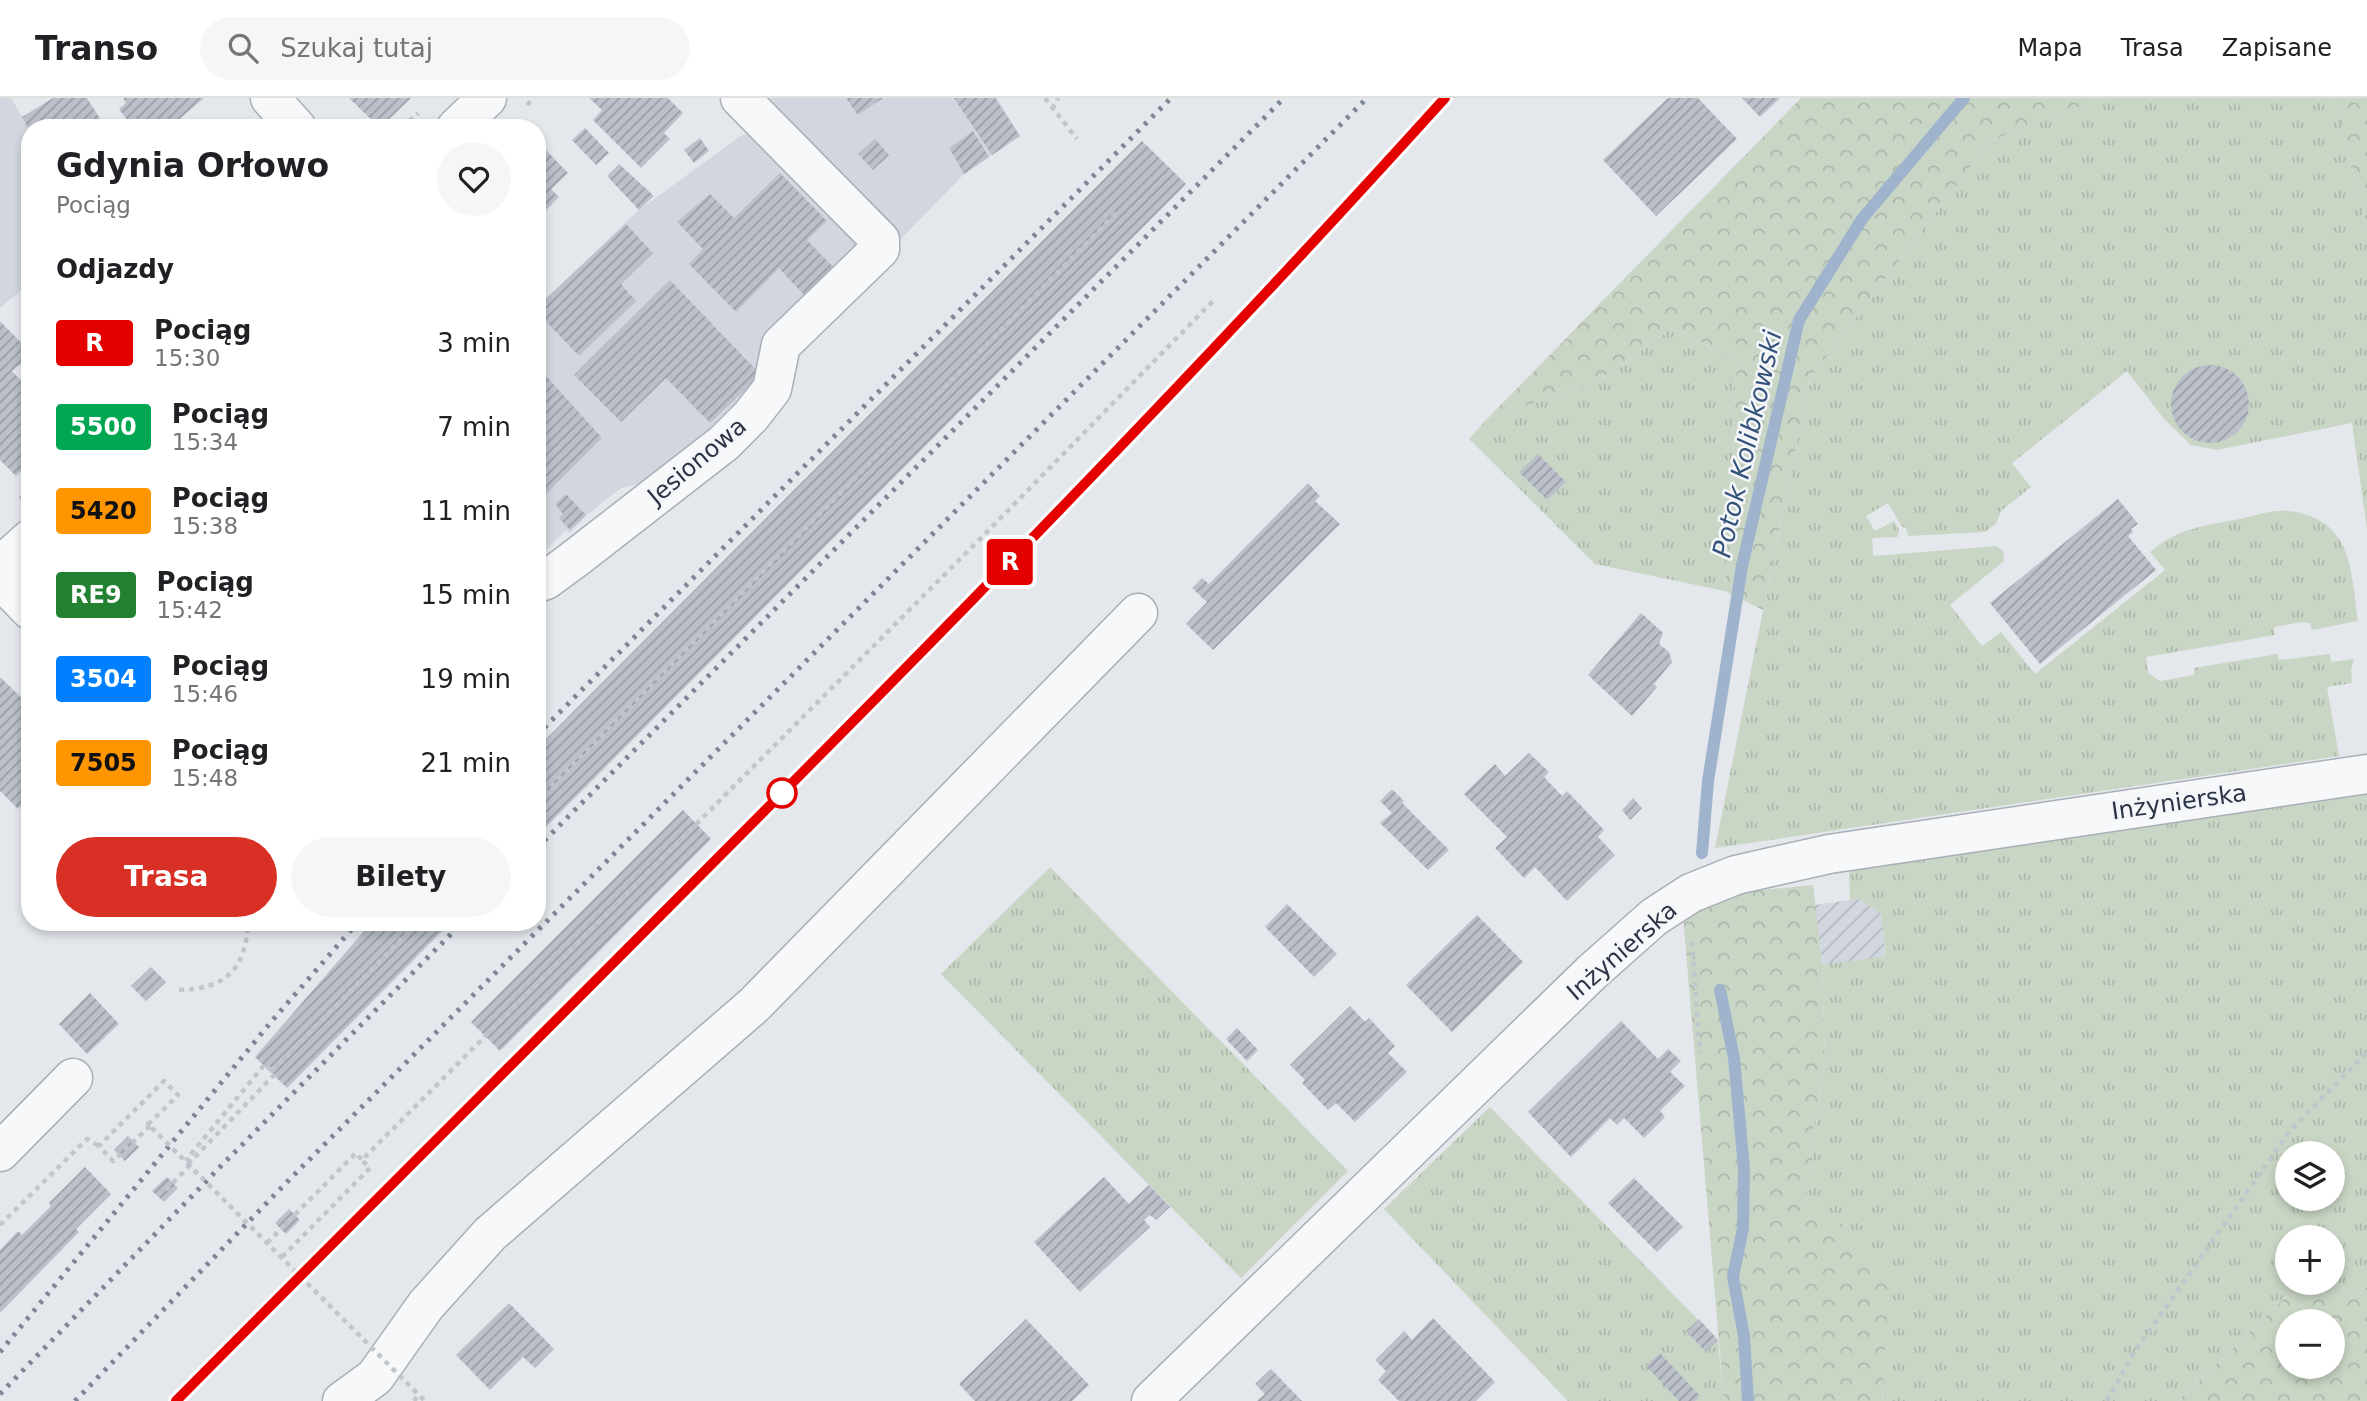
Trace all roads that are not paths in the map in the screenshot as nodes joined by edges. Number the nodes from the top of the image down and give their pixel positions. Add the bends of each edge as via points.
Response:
1 (270, 98) edge
2 (487, 98) edge
3 (740, 98) edge
4 (289, 119) edge
5 (465, 119) edge
6 (21, 546) edge
7 (0, 566) edge
8 (0, 579) edge
9 (546, 580) edge
10 (21, 601) edge
11 (1138, 613) dead end
12 (2367, 774) edge
13 (73, 1078) dead end
14 (0, 1152) edge
15 (342, 1401) edge
16 (1150, 1401) edge

1 - 4 street
2 - 5 street
3 - 9 street, Jesionowa via 880,240 880,249 781,345 772,389 724,443
6 - 7 street
8 - 10 street
11 - 15 street via 754,1004 491,1234 426,1305 375,1377
12 - 16 street, Inżynierska via 1829,854 1735,875 1691,893 1654,917 1592,972
13 - 14 street

